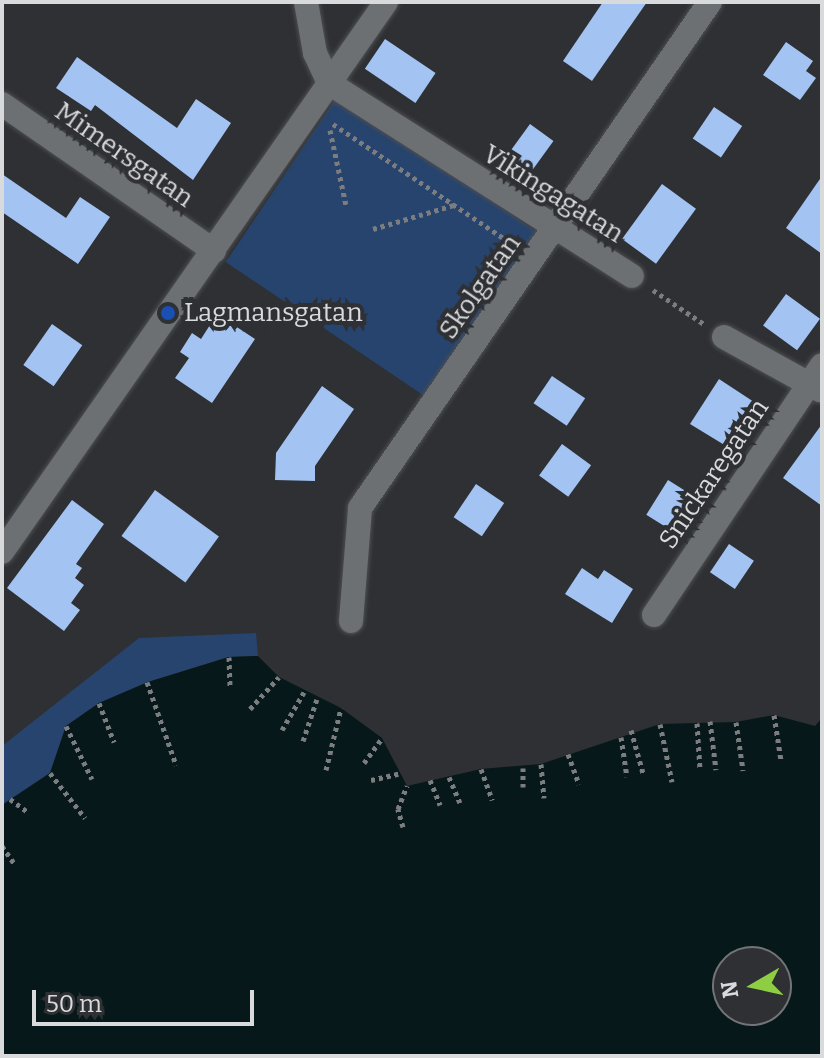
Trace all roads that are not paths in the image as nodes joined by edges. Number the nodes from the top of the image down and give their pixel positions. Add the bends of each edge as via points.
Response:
1 (306, 2) edge
2 (386, 2) edge
3 (710, 2) edge
4 (329, 83) junction
5 (2, 104) edge
6 (553, 229) junction
7 (214, 251) junction
8 (632, 276) road end
9 (724, 337) road end
10 (822, 365) edge
11 (814, 388) edge
12 (2, 552) edge
13 (654, 615) dead end
14 (351, 621) dead end

1 - 4 street via 315,53
2 - 4 street
3 - 6 street, Skolgatan
4 - 6 street, Vikingagatan
4 - 7 street
5 - 7 street, Mimersgatan
6 - 8 street, Vikingagatan
6 - 14 street, Skolgatan via 360,508
7 - 12 street via 117,381
9 - 11 street
10 - 11 street, Snickaregatan
11 - 13 street, Snickaregatan

